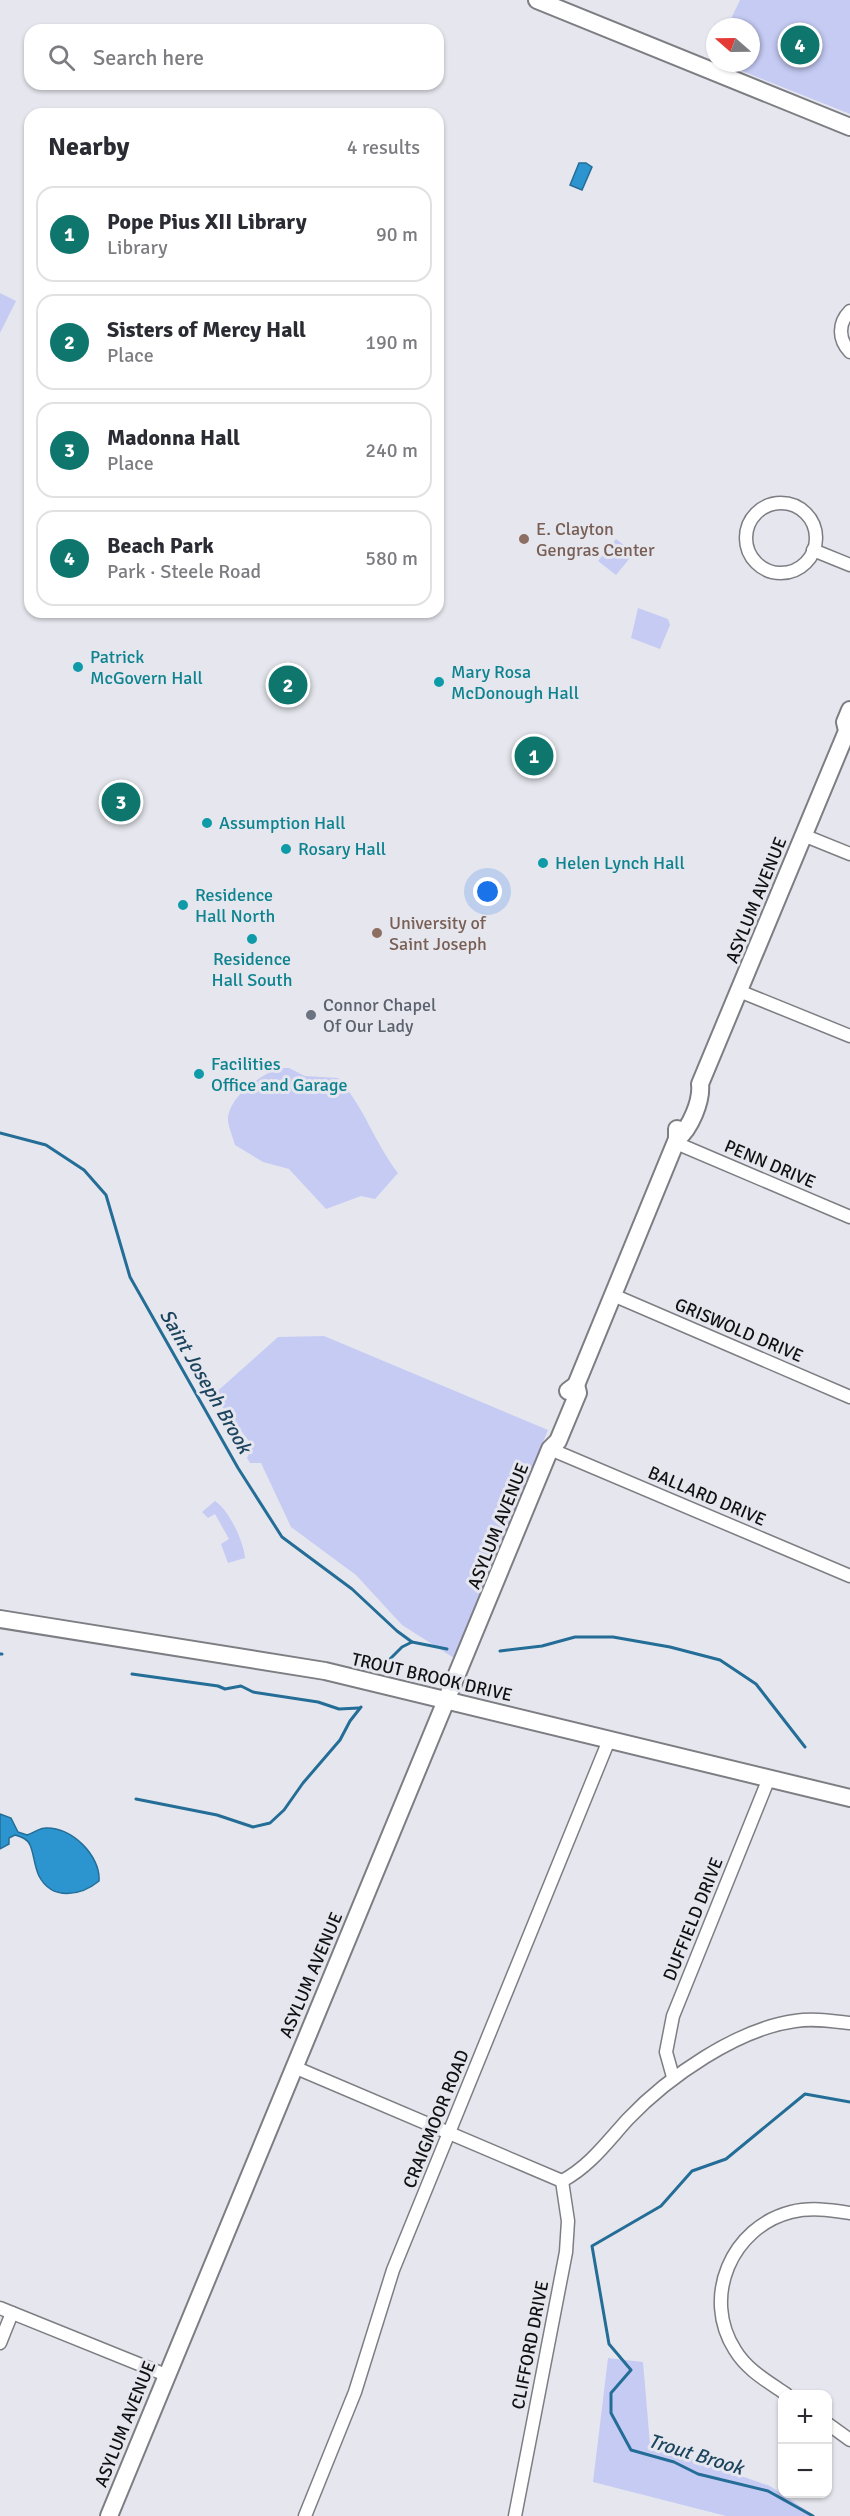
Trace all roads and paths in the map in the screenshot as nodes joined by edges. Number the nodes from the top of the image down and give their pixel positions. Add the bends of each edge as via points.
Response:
1 (537, 0) edge
2 (850, 127) edge
3 (850, 311) edge
4 (850, 352) edge
5 (813, 550) junction
6 (850, 565) edge
7 (850, 710) edge
8 (848, 730) edge
9 (803, 835) junction
10 (850, 854) edge
11 (739, 991) junction
12 (850, 1036) edge
13 (677, 1141) junction
14 (850, 1217) edge
15 (613, 1295) junction
16 (850, 1397) edge
17 (550, 1449) junction
18 (850, 1576) edge
19 (0, 1619) edge
20 (447, 1699) junction
21 (609, 1740) junction
22 (769, 1778) junction
23 (850, 1798) edge
24 (850, 2023) edge
25 (294, 2067) junction
26 (673, 2077) junction
27 (450, 2132) junction
28 (562, 2181) junction
29 (850, 2213) edge
30 (0, 2308) edge
31 (12, 2313) junction
32 (0, 2343) edge
33 (166, 2375) junction
34 (781, 2390) edge
35 (832, 2427) edge
36 (850, 2440) edge
37 (108, 2516) edge
38 (304, 2516) edge
39 (514, 2516) edge

1 - 2 main road
3 - 4 street via 840,333
5 - 5 street via 814,528 806,513 796,507 770,505 750,523 746,536 748,550 755,561 769,570 780,573 795,569 804,564
5 - 6 street
7 - 8 main road, ASYLUM AVENUE via 845,722
8 - 9 main road, ASYLUM AVENUE
9 - 10 street
9 - 11 main road, ASYLUM AVENUE
11 - 12 street
11 - 13 main road, ASYLUM AVENUE via 676,1130
13 - 14 street, PENN DRIVE
13 - 15 main road, ASYLUM AVENUE
15 - 16 street, GRISWOLD DRIVE
15 - 17 main road, ASYLUM AVENUE via 576,1385 569,1390 550,1438
17 - 18 street, BALLARD DRIVE
17 - 20 main road, ASYLUM AVENUE
19 - 20 main road, TROUT BROOK DRIVE via 314,1669
20 - 21 main road, TROUT BROOK DRIVE
20 - 25 main road, ASYLUM AVENUE
21 - 22 main road, TROUT BROOK DRIVE
21 - 27 street, CRAIGMOOR ROAD
22 - 23 main road, TROUT BROOK DRIVE
22 - 26 street, DUFFIELD DRIVE via 673,2016 666,2052
24 - 26 street via 786,2022 731,2043
25 - 27 street
25 - 33 main road, ASYLUM AVENUE
26 - 28 street via 629,2118 590,2163
27 - 28 street
27 - 38 street, CRAIGMOOR ROAD via 393,2270 355,2392
28 - 39 street, CLIFFORD DRIVE via 568,2221 566,2252
29 - 34 street via 810,2209 772,2219 744,2240 727,2268 721,2298 728,2338 747,2365
30 - 31 street
31 - 32 street
31 - 33 street
33 - 37 main road, ASYLUM AVENUE
35 - 36 street

